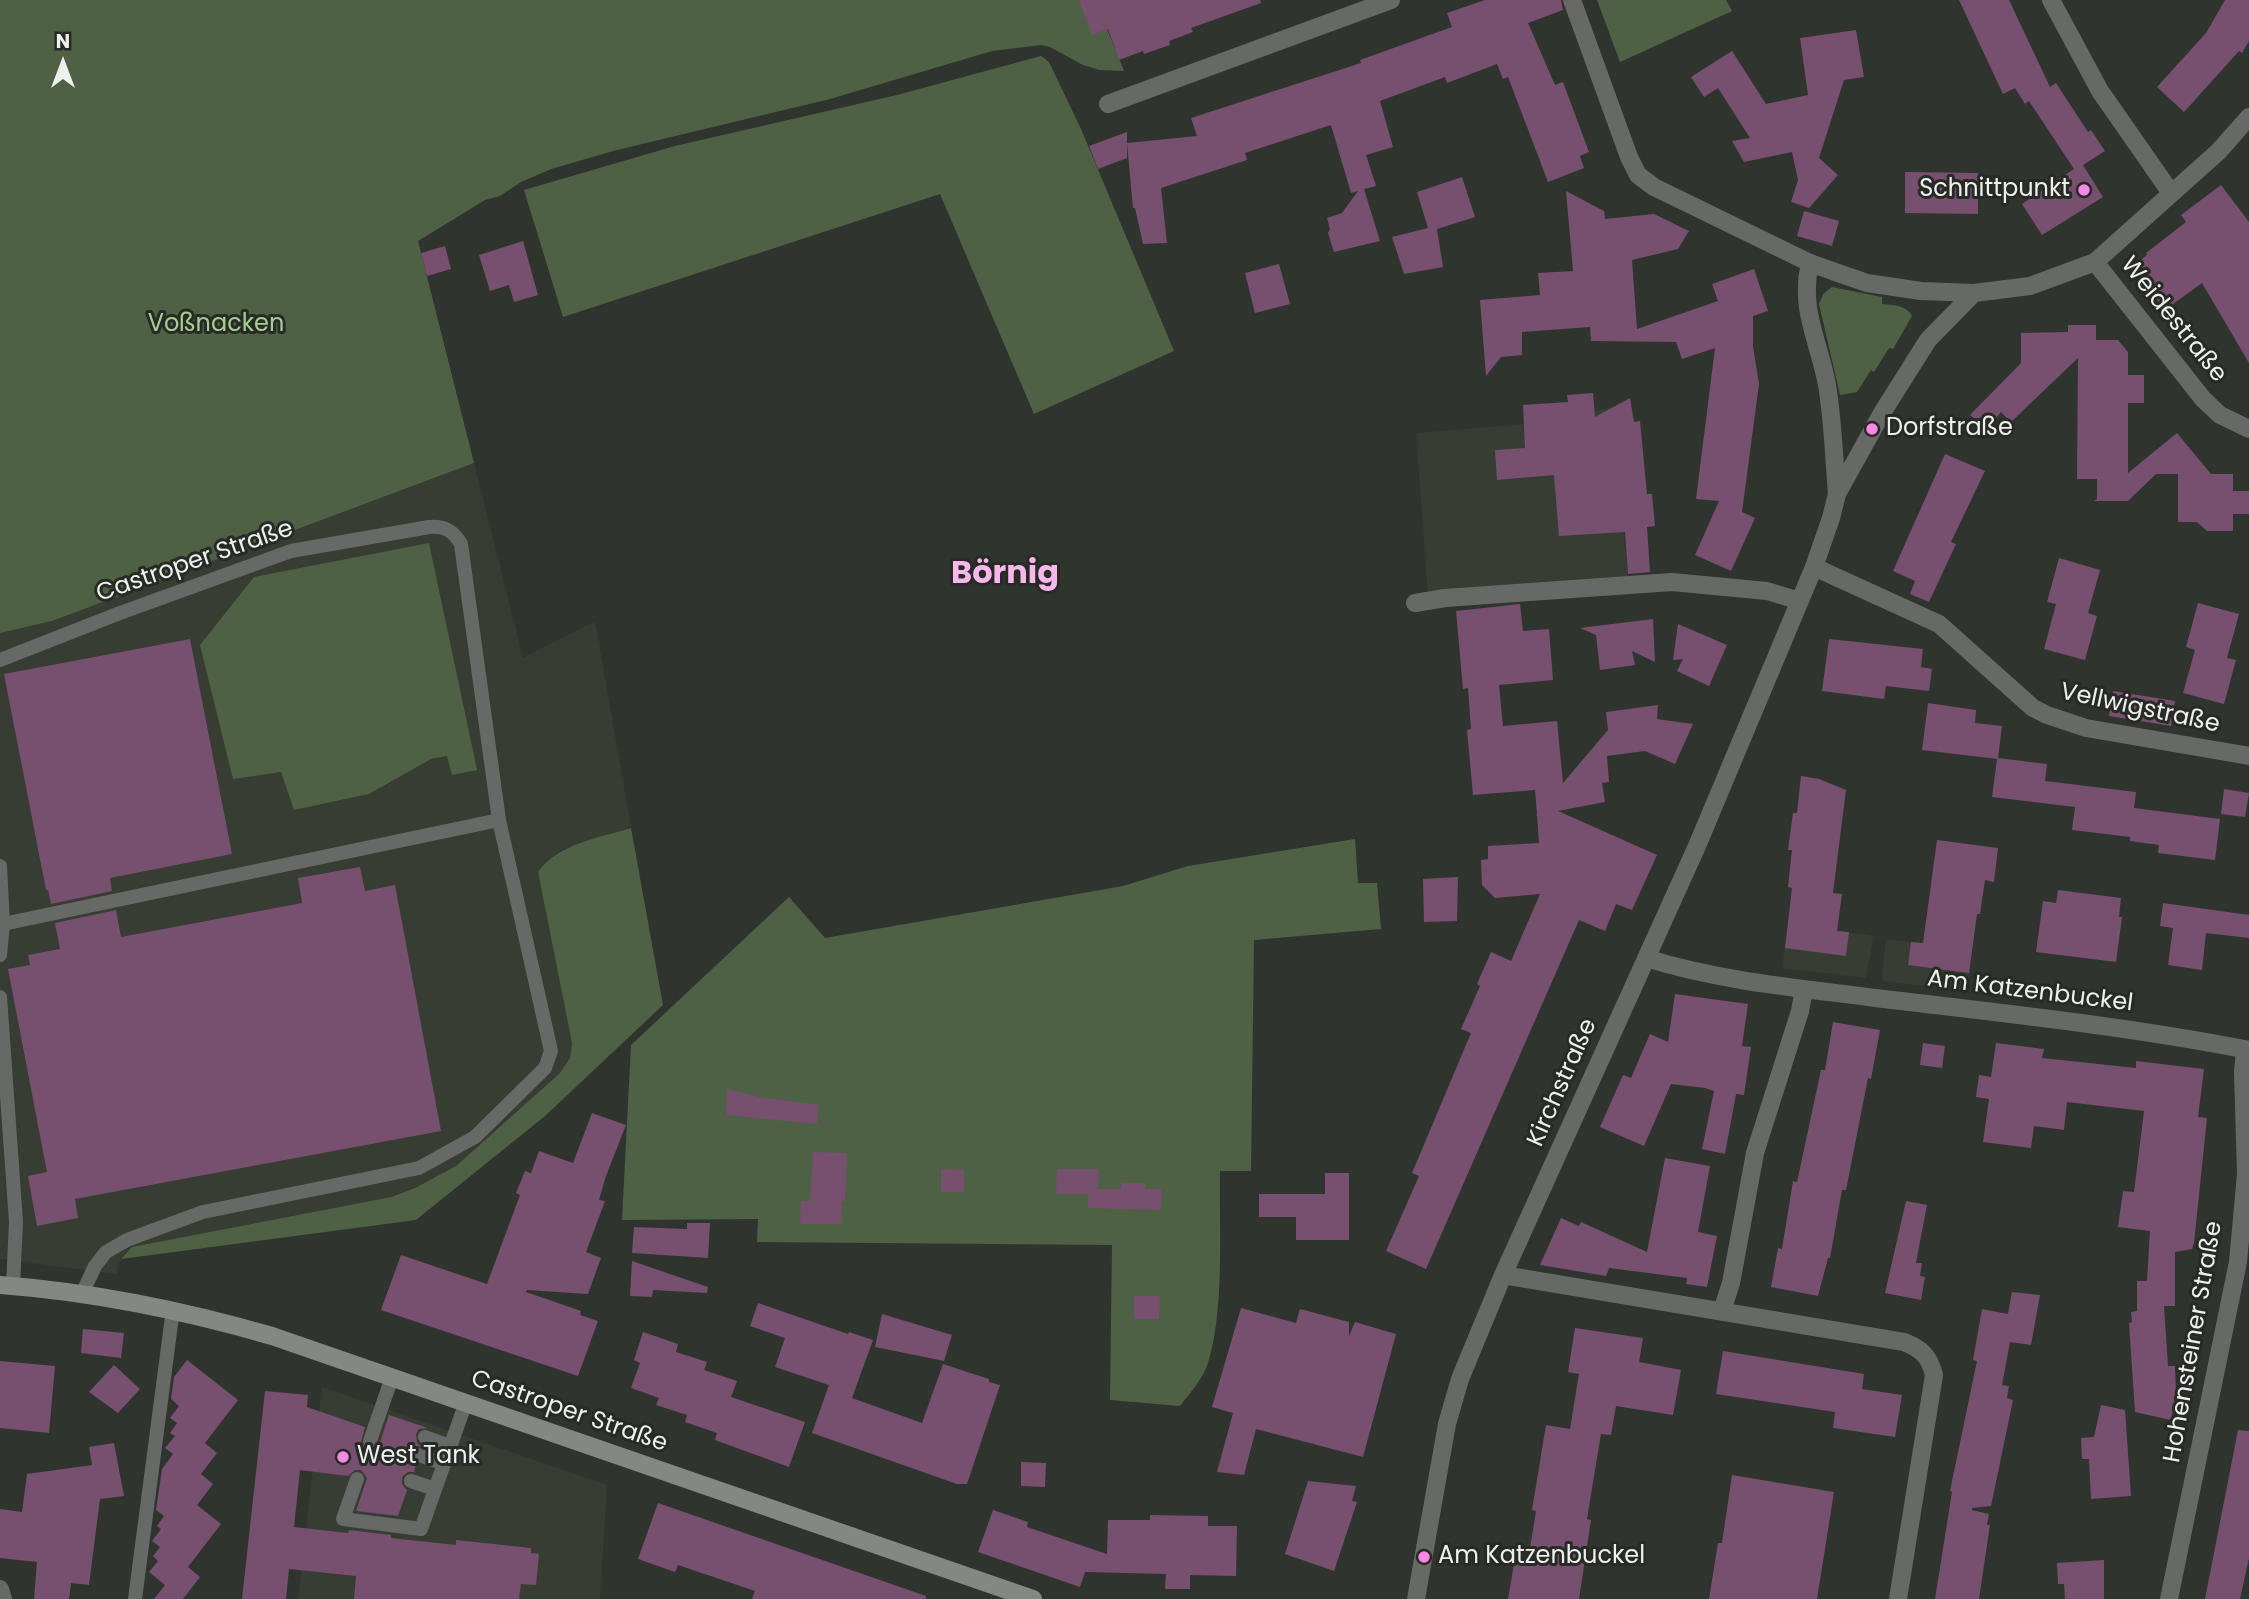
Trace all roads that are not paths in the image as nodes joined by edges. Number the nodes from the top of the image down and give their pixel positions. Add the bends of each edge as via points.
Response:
1 (1391, 0) edge
2 (1572, 0) edge
3 (2051, 0) edge
4 (1108, 104) dead end
5 (2249, 117) edge
6 (2171, 193) junction
7 (2095, 262) junction
8 (1810, 263) junction
9 (1974, 293) junction
10 (2249, 429) edge
11 (1837, 494) junction
12 (1814, 567) junction
13 (1800, 601) junction
14 (1415, 603) dead end
15 (0, 660) edge
16 (2249, 756) edge
17 (499, 820) junction
18 (0, 866) edge
19 (3, 924) junction
20 (0, 955) edge
21 (1646, 958) junction
22 (1804, 989) junction
23 (0, 997) edge
24 (2247, 1050) edge
25 (1503, 1275) junction
26 (7, 1285) edge
27 (82, 1294) junction
28 (173, 1309) junction
29 (1722, 1311) junction
30 (393, 1377) junction
31 (466, 1402) junction
32 (425, 1437) dead end
33 (373, 1441) dead end
34 (450, 1446) junction
35 (419, 1455) dead end
36 (444, 1464) junction
37 (357, 1479) dead end
38 (411, 1480) dead end
39 (435, 1489) junction
40 (0, 1589) edge
41 (3, 1599) edge
42 (135, 1599) edge
43 (1034, 1599) edge
44 (1416, 1599) edge
45 (1898, 1599) edge
46 (2169, 1599) edge

1 - 4 street
2 - 8 street via 1638,175
3 - 6 street via 2100,91
5 - 6 street
6 - 7 street
7 - 9 street via 2030,286
7 - 10 street, Weidestraße via 2203,399 2220,415
8 - 9 street via 1867,283
8 - 11 street, Kirchstraße via 1806,302 1826,384
9 - 11 street, Kirchstraße via 1928,340
11 - 12 street, Kirchstraße
12 - 13 street, Kirchstraße
12 - 16 street, Vellwigstraße via 1939,624 2033,708 2047,715 2086,728
13 - 14 street via 1768,591 1672,582
13 - 21 street, Kirchstraße
15 - 17 lane, Castroper Straße via 291,551 443,526 461,544
17 - 19 lane
17 - 27 lane, Castroper Straße via 551,1051 545,1069 475,1136 419,1168 203,1212 127,1240 106,1252
18 - 19 lane
19 - 20 lane
21 - 22 street, Am Katzenbuckel via 1677,968
21 - 25 street, Kirchstraße
22 - 24 street, Am Katzenbuckel via 2168,1034
22 - 29 street via 1755,1153
23 - 26 lane, Castroper Straße via 16,1222
24 - 46 street, Hohensteiner Straße via 2243,1072 2246,1174 2238,1262
25 - 29 street
25 - 44 street, Kirchstraße via 1452,1402
26 - 27 main road, Castroper Straße
27 - 28 main road, Castroper Straße
28 - 30 main road, Castroper Straße
28 - 42 lane
29 - 45 street via 1905,1342 1930,1360 1934,1375
30 - 31 main road, Castroper Straße
30 - 33 lane
31 - 34 lane
31 - 43 main road, Castroper Straße
32 - 34 lane
34 - 36 lane
35 - 36 lane
36 - 39 lane
37 - 39 lane via 343,1519 421,1529
38 - 39 lane
40 - 41 street

